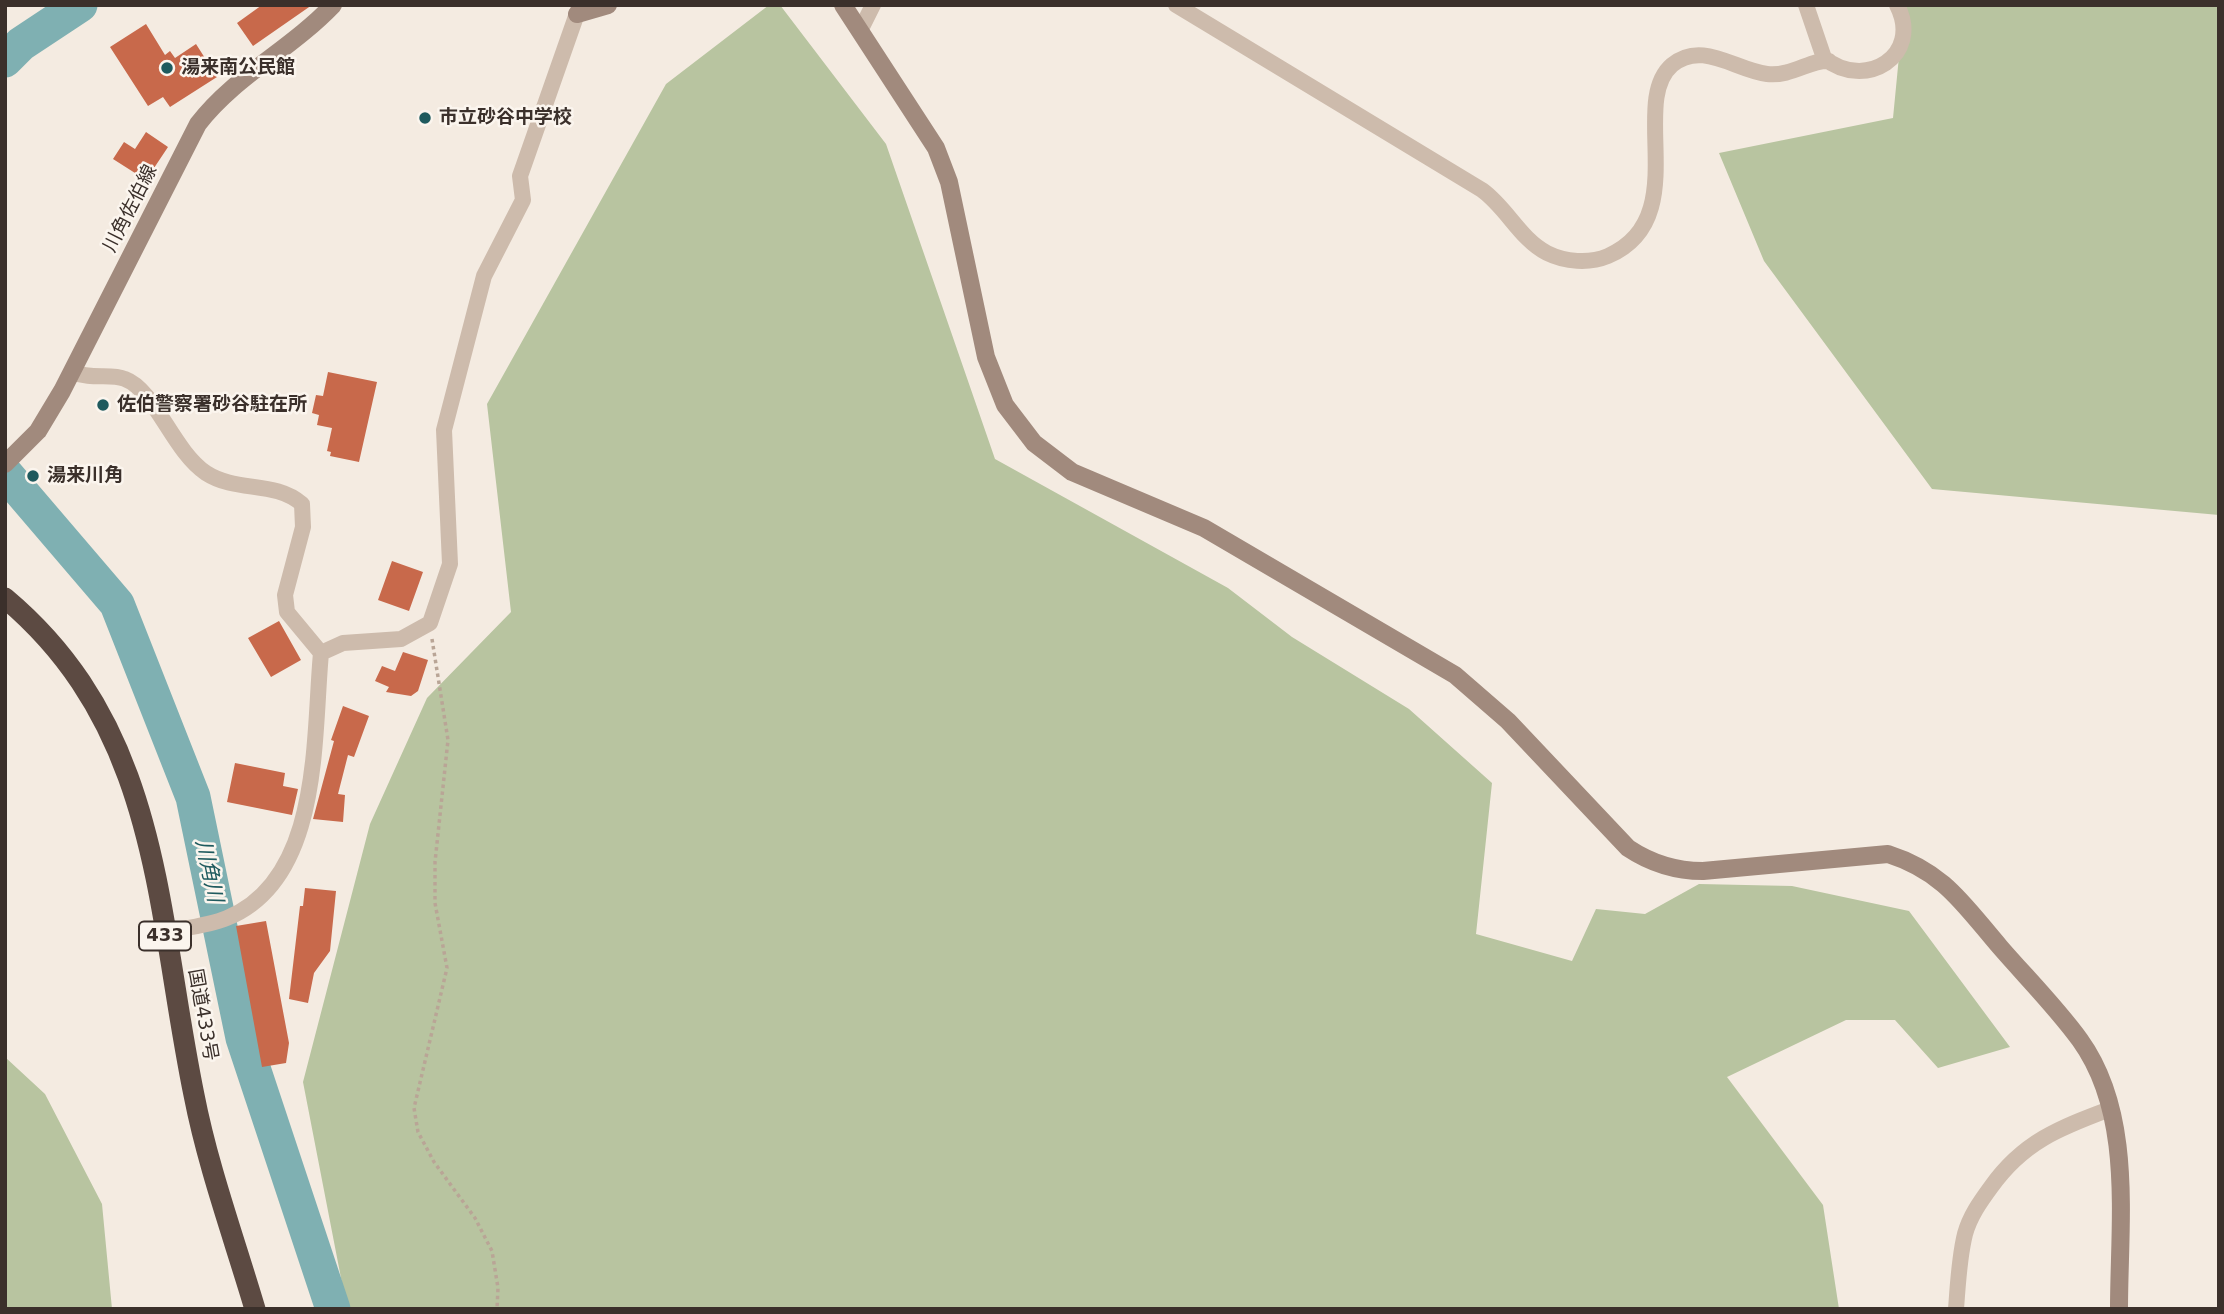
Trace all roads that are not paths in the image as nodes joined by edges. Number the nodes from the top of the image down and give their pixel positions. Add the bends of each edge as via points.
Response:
1 (333, 5) edge
2 (608, 5) edge
3 (843, 5) edge
4 (873, 5) edge
5 (1176, 5) edge
6 (1806, 5) edge
7 (1897, 5) edge
8 (578, 10) edge
9 (860, 31) junction
10 (1829, 61) junction
11 (72, 372) junction
12 (10, 460) edge
13 (5, 598) edge
14 (321, 653) junction
15 (164, 932) junction
16 (2110, 1109) junction
17 (255, 1309) edge
18 (1956, 1309) edge
19 (2119, 1309) edge

1 - 11 street, 川角佐伯線 via 306,34 219,97 198,124
2 - 8 street
3 - 9 street
4 - 9 street
5 - 10 street via 1482,190 1533,244 1574,261 1617,252 1647,220 1654,191 1657,95 1670,66 1699,54 1767,74
6 - 10 street
7 - 10 street via 1903,38 1888,63 1860,72
8 - 14 street via 520,176 523,200 484,276 444,430 450,564 430,623 401,639 343,643
9 - 16 street via 936,148 949,182 986,357 1005,405 1034,443 1072,472 1205,528 1455,674 1508,720 1628,848 1645,859 1683,871 1888,854 1913,862 1944,882 2081,1041
11 - 12 street, 川角佐伯線 via 38,431
11 - 14 street via 88,378 125,378 144,393 184,455 206,473 233,485 287,491 302,504 303,527 285,595 287,612
13 - 15 highway, 国道433号 / 433 via 60,652 115,738 139,803
14 - 15 street via 306,814 296,847 272,884 247,906 227,918
15 - 17 highway, 国道433号 / 433 via 201,1126
16 - 18 street via 2062,1126 2019,1153 2003,1170 1975,1208 1966,1232
16 - 19 street via 2119,1162

